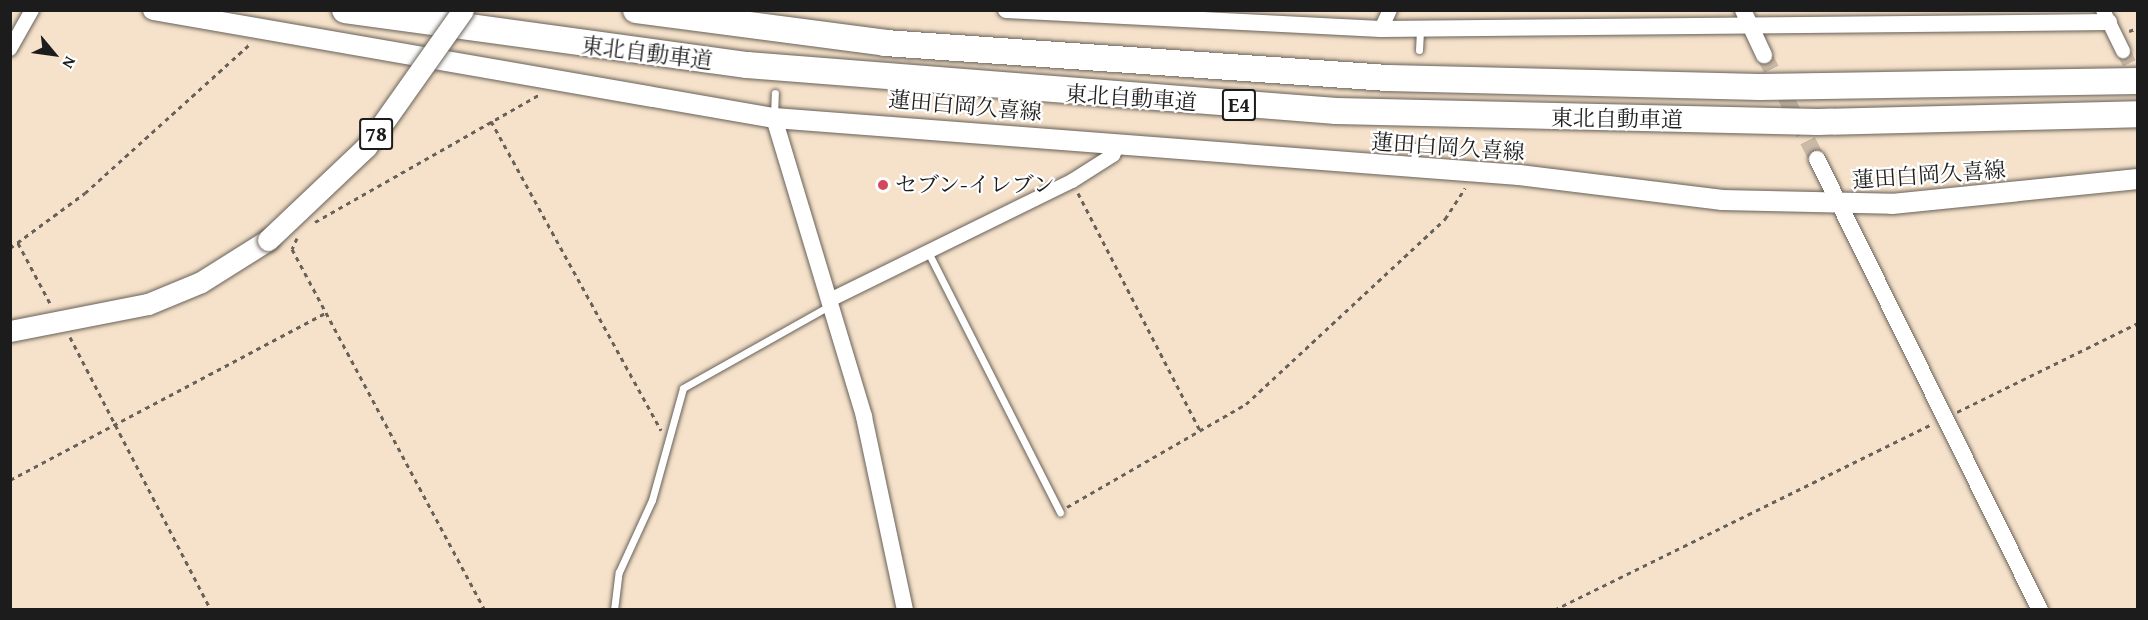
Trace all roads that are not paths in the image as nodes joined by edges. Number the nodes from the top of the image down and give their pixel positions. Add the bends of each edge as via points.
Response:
1 (32, 10) edge
2 (153, 10) edge
3 (345, 10) edge
4 (463, 10) edge
5 (636, 10) edge
6 (1006, 10) edge
7 (1390, 10) edge
8 (1743, 10) edge
9 (2106, 16) edge
10 (1381, 29) junction
11 (1420, 29) junction
12 (1752, 29) junction
13 (10, 48) edge
14 (1419, 50) dead end
15 (2123, 51) tunnel mouth
16 (1764, 55) tunnel mouth
17 (2138, 81) edge
18 (775, 93) dead end
19 (2138, 114) edge
20 (774, 118) junction
21 (1118, 144) junction
22 (1415, 147) dead end
23 (1817, 159) tunnel mouth
24 (1413, 168) junction
25 (2138, 179) edge
26 (1841, 205) junction
27 (927, 249) junction
28 (831, 303) junction
29 (10, 331) edge
30 (1060, 512) road end
31 (614, 609) edge
32 (905, 609) edge
33 (2040, 609) edge

1 - 13 street
2 - 20 main road, 蓮田白岡久喜線
3 - 19 highway, 東北自動車道 / E4 via 747,65 1302,109 1818,122
4 - 29 main road, 78, bridge via 366,147 268,240 201,282 148,304
5 - 17 highway, 東北自動車道 / E4 via 885,43 1388,78 1760,87
6 - 10 street
7 - 10 street
8 - 12 street
9 - 12 street
9 - 15 street
10 - 11 street
11 - 12 street
11 - 14 lane
12 - 16 street
18 - 20 lane
20 - 21 main road, 蓮田白岡久喜線
20 - 28 street
21 - 24 main road, 蓮田白岡久喜線
21 - 27 street via 1113,155 1072,181
22 - 24 lane
23 - 26 street
24 - 26 main road, 蓮田白岡久喜線 via 1722,200
25 - 26 main road, 蓮田白岡久喜線 via 1943,201
26 - 33 street
27 - 28 street
27 - 30 lane
28 - 31 lane via 684,388 652,500 619,572
28 - 32 street via 864,417

